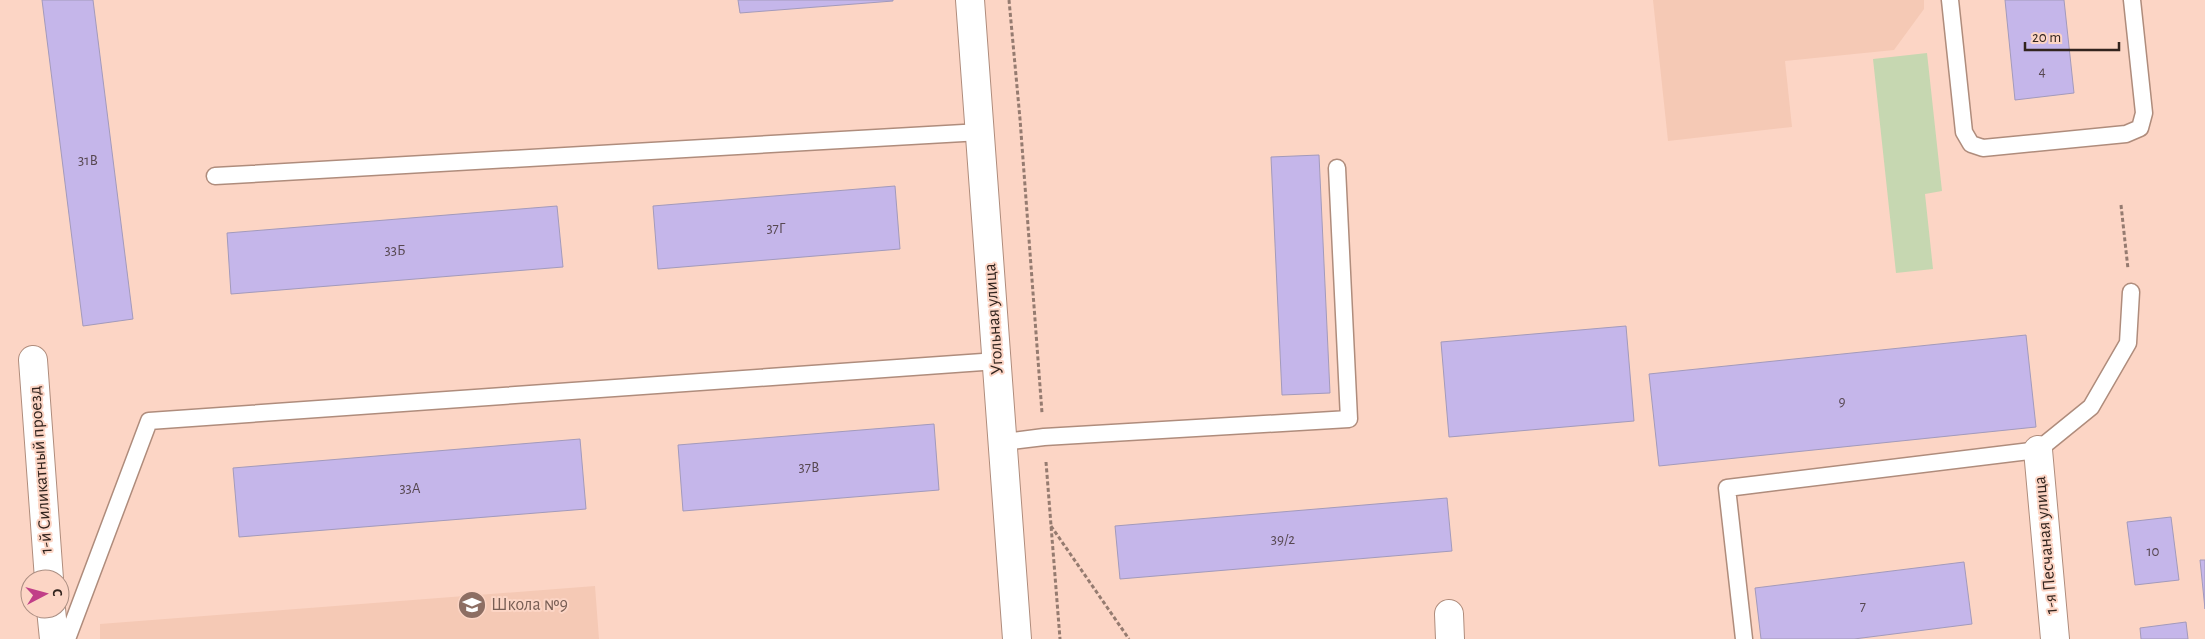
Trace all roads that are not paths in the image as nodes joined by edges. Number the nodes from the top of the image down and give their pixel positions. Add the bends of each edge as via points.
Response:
1 (970, 0) edge
2 (1950, 0) edge
3 (2132, 0) edge
4 (981, 132) junction
5 (1338, 168) dead end
6 (215, 176) dead end
7 (2130, 292) road end
8 (33, 360) dead end
9 (997, 361) junction
10 (1004, 442) junction
11 (2038, 450) junction
12 (48, 569) edge
13 (52, 619) edge
14 (54, 639) edge
15 (67, 639) edge
16 (1017, 639) edge
17 (1744, 639) edge
18 (2055, 639) edge

1 - 4 street, Угольная улица
2 - 3 lane via 1964,132 1971,144 1983,148 2126,134 2140,128 2144,113
4 - 6 lane
4 - 9 street, Угольная улица
5 - 10 lane via 1349,419
7 - 11 lane via 2128,343 2091,407
8 - 12 street, 1-й Силикатный проезд
9 - 10 street, Угольная улица
9 - 15 lane via 149,421
10 - 16 street, Угольная улица
11 - 17 lane via 1727,488
11 - 18 street, 1-я Песчаная улица
13 - 14 street

